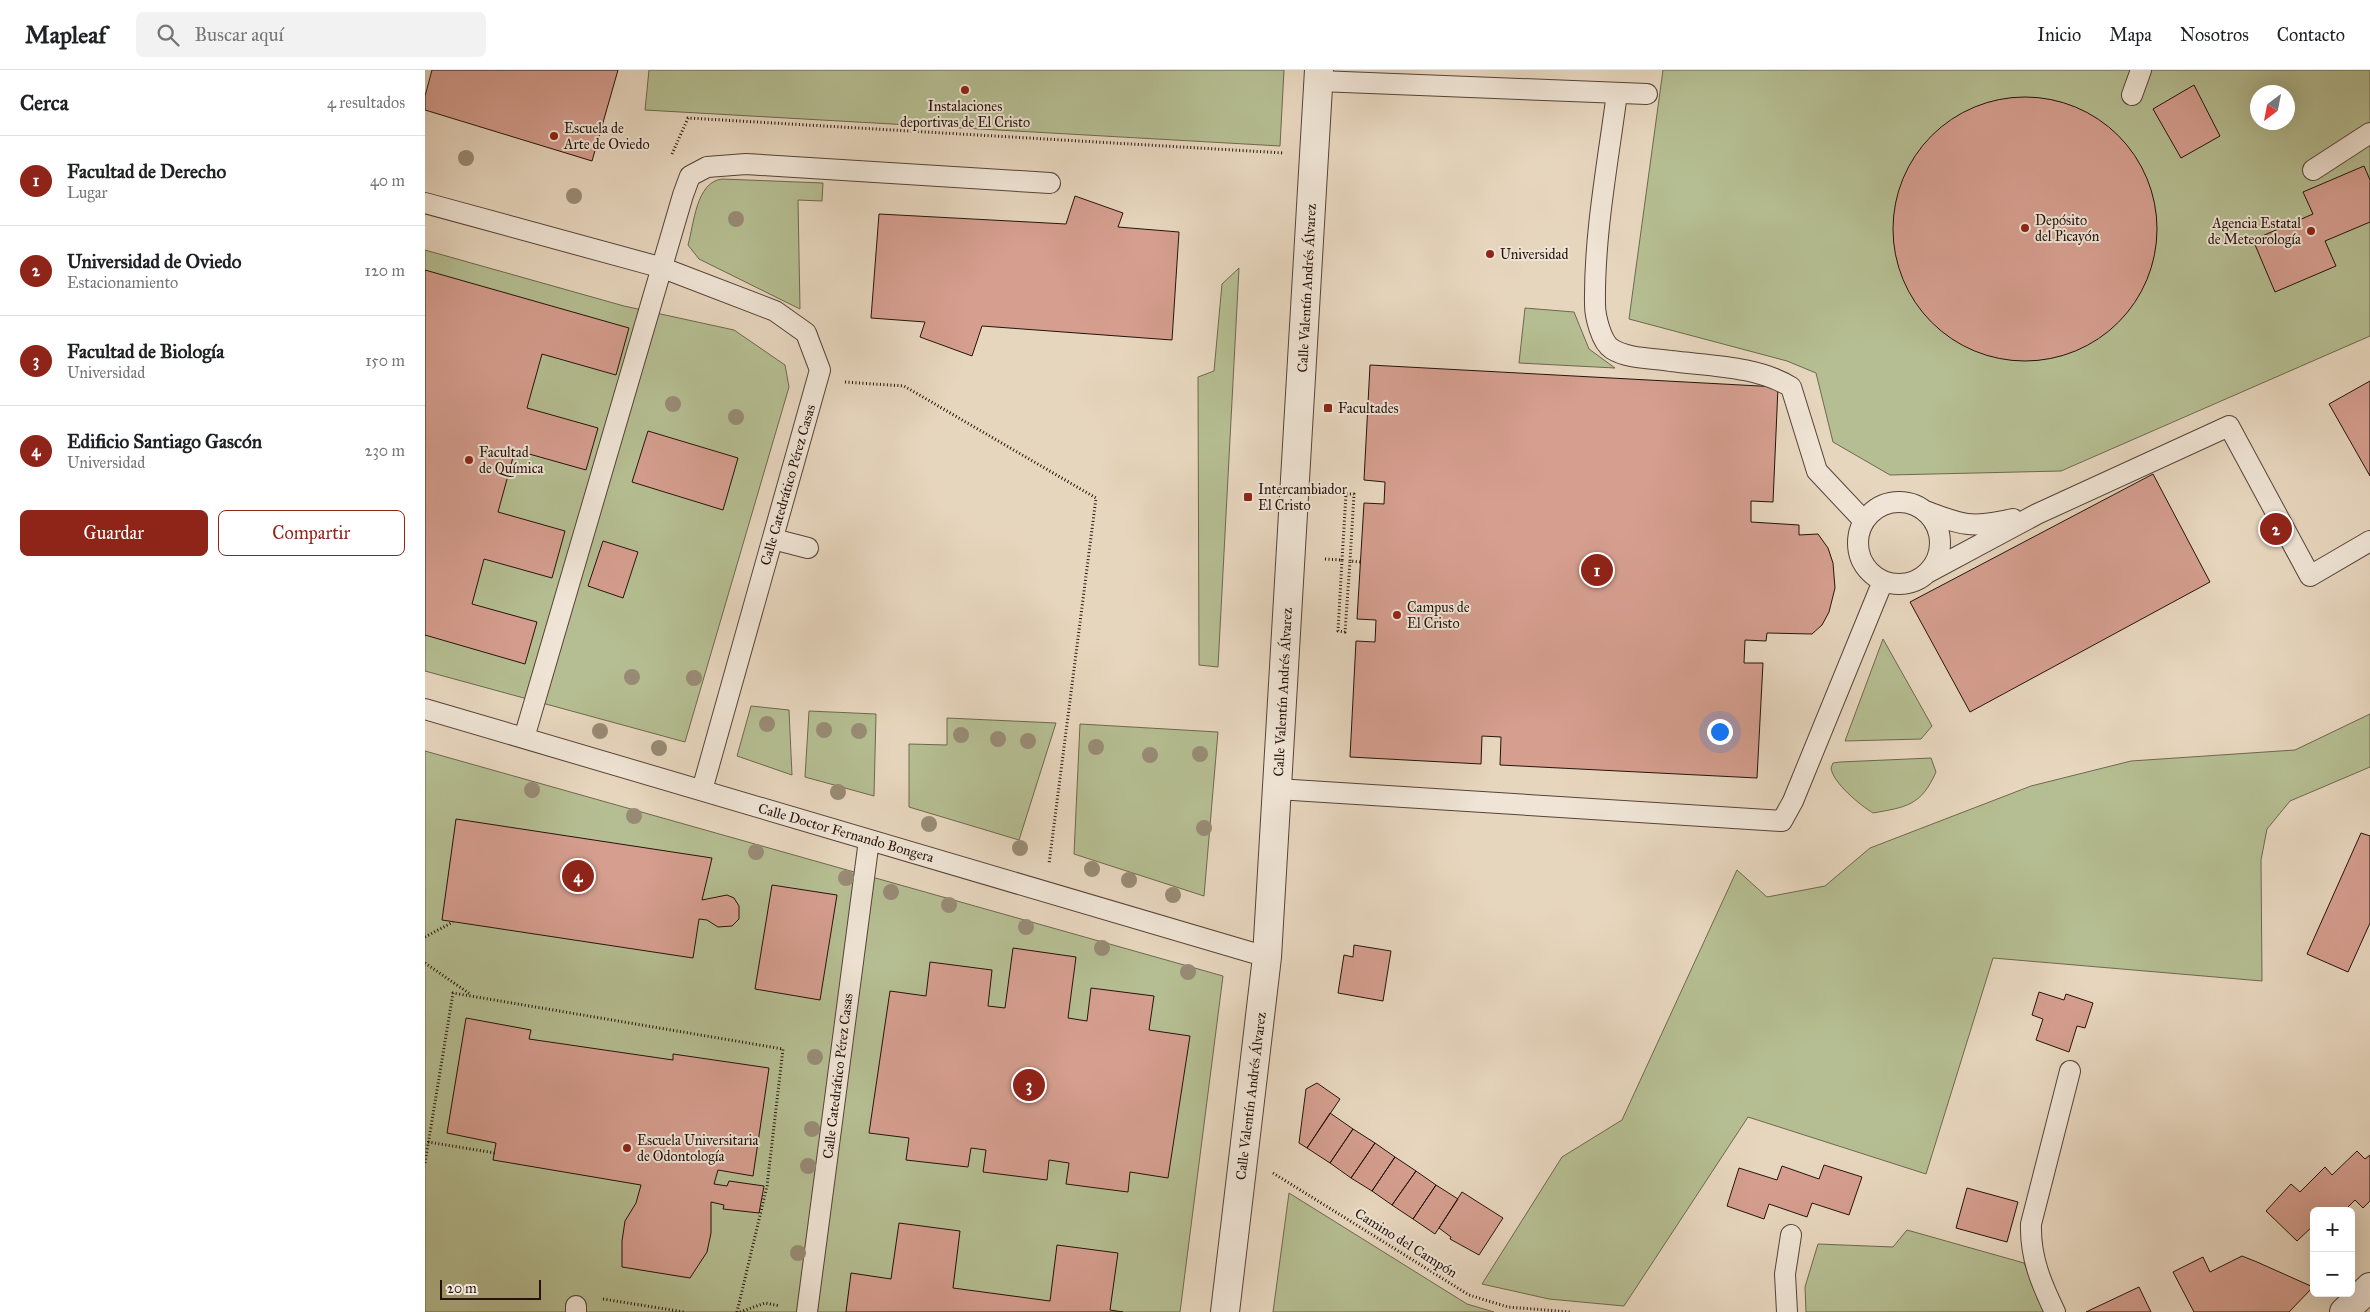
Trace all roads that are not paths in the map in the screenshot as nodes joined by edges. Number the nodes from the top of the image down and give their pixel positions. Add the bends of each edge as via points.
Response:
1 (2141, 70) edge
2 (1319, 75) edge
3 (1617, 93) junction
4 (1647, 94) dead end
5 (2132, 95) dead end
6 (2370, 132) edge
7 (2313, 170) dead end
8 (1050, 183) dead end
9 (425, 203) edge
10 (663, 268) junction
11 (1921, 510) junction
12 (2037, 514) junction
13 (1864, 521) junction
14 (773, 539) junction
15 (2370, 541) edge
16 (808, 548) dead end
17 (1927, 573) junction
18 (1883, 581) junction
19 (425, 709) edge
20 (524, 738) junction
21 (1277, 789) junction
22 (702, 790) junction
23 (869, 840) junction
24 (1267, 958) junction
25 (2070, 1071) dead end
26 (1791, 1235) dead end
27 (2370, 1287) edge
28 (807, 1312) edge
29 (1225, 1312) edge
30 (1787, 1312) edge
31 (2055, 1312) edge
32 (2345, 1312) edge

1 - 5 lane
2 - 3 lane
2 - 21 street, Calle Valentín Andrés Álvarez
3 - 4 lane
3 - 13 lane via 1598,248 1595,305 1599,329 1610,348 1631,355 1751,372 1777,379 1791,388 1817,470
6 - 7 lane
8 - 10 lane via 746,164 707,167 690,176
9 - 10 lane, Calle Catedrático Pérez Casas
10 - 14 lane, Calle Catedrático Pérez Casas via 775,311 806,333 820,370
10 - 20 lane
11 - 12 lane via 1955,523 1983,526
11 - 13 lane via 1913,504 1886,504
11 - 17 lane via 1935,522 1939,535 1940,549
12 - 15 lane via 2229,426 2310,576
12 - 17 lane
13 - 18 lane via 1857,547 1861,560 1868,571
14 - 16 lane
14 - 22 lane, Calle Catedrático Pérez Casas
17 - 18 lane via 1904,584
18 - 21 lane via 1797,792 1782,821
19 - 20 lane, Calle Doctor Fernando Bongera
20 - 22 lane, Calle Doctor Fernando Bongera
21 - 24 street, Calle Valentín Andrés Álvarez
22 - 23 lane, Calle Doctor Fernando Bongera
23 - 24 lane, Calle Doctor Fernando Bongera
23 - 28 lane, Calle Catedrático Pérez Casas
24 - 29 street, Calle Valentín Andrés Álvarez
25 - 31 lane via 2031,1224 2030,1245 2036,1270
26 - 30 lane via 1785,1274
27 - 32 street

